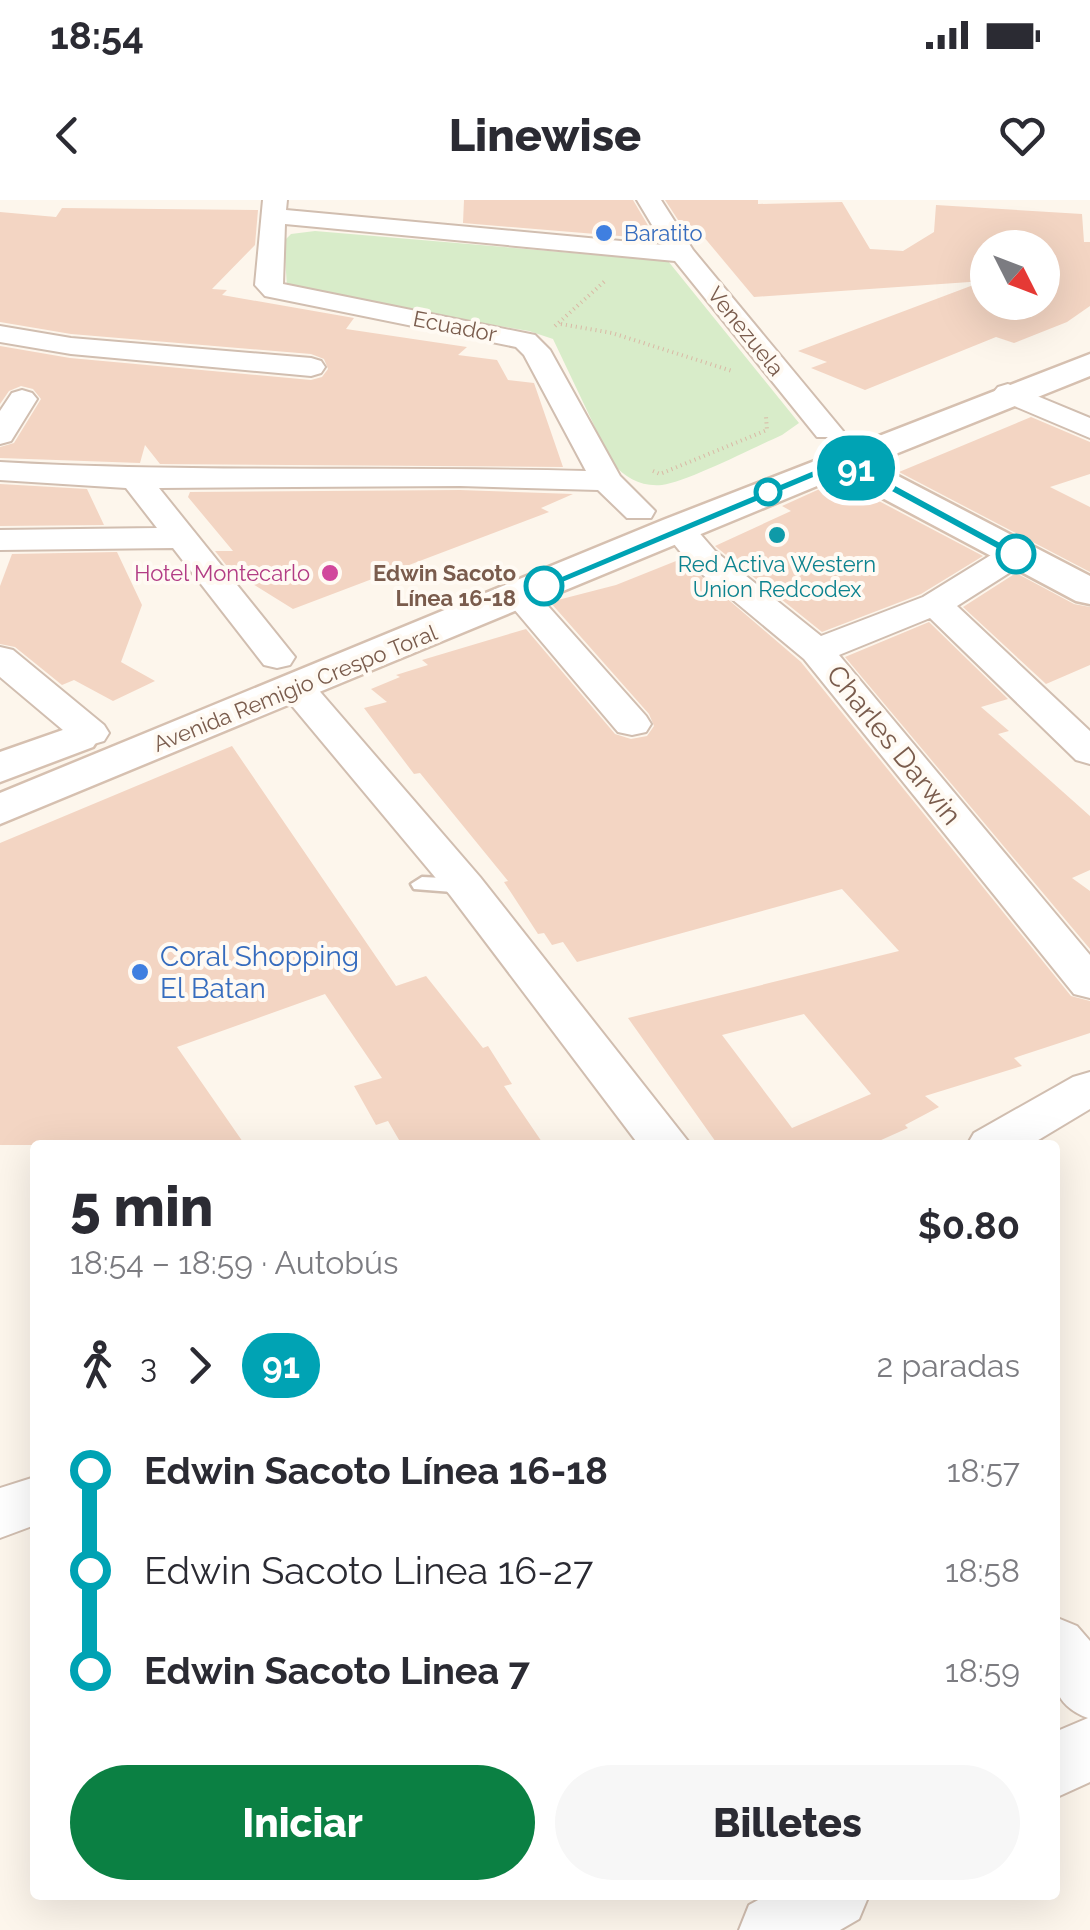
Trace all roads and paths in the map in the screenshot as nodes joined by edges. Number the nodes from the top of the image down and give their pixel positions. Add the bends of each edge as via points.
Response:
1 (649, 200) edge
2 (275, 208) edge
3 (682, 254) junction
4 (608, 278) dead end
5 (0, 334) edge
6 (520, 340) junction
7 (312, 367) dead end
8 (1085, 369) edge
9 (1008, 394) junction
10 (22, 398) dead end
11 (862, 418) dead end
12 (1090, 429) edge
13 (0, 435) edge
14 (836, 446) junction
15 (0, 471) edge
16 (135, 479) junction
17 (607, 481) junction
18 (638, 511) junction
19 (678, 528) junction
20 (179, 538) junction
21 (0, 540) edge
22 (1016, 554) junction
23 (1090, 592) edge
24 (520, 595) junction
25 (935, 604) junction
26 (817, 651) junction
27 (0, 658) edge
28 (287, 672) junction
29 (632, 724) dead end
30 (90, 733) junction
31 (1090, 752) edge
32 (0, 768) edge
33 (365, 768) junction
34 (0, 810) edge
35 (422, 884) joint
36 (465, 886) junction
37 (1090, 984) edge
38 (1090, 1088) edge
39 (662, 1140) edge
40 (1001, 1140) edge
41 (30, 1502) edge
42 (0, 1513) edge
43 (1060, 1651) edge
44 (1090, 1690) edge
45 (1090, 1747) edge
46 (1060, 1764) edge
47 (825, 1900) edge
48 (774, 1930) edge

1 - 3 street, Venezuela
2 - 3 street
2 - 6 street, Ecuador via 268,272 274,290
3 - 14 street, Venezuela
4 - 6 path via 551,329
5 - 7 street
6 - 17 street, Ecuador via 536,350
8 - 9 main road, Avenida Remigio Crespo Toral
9 - 12 street
9 - 14 main road, Avenida Remigio Crespo Toral
10 - 13 street
11 - 14 main road, Avenida Remigio Crespo Toral
14 - 18 main road, Avenida Remigio Crespo Toral
14 - 19 main road, Avenida Remigio Crespo Toral
14 - 22 main road
15 - 16 street
16 - 17 street
16 - 20 street
17 - 18 street, Ecuador
18 - 28 main road, Avenida Remigio Crespo Toral
19 - 24 main road, Avenida Remigio Crespo Toral
19 - 26 street, Charles Darwin via 716,570
20 - 21 street
20 - 28 street
22 - 23 main road
22 - 25 street
24 - 28 main road, Avenida Remigio Crespo Toral
24 - 29 street
25 - 26 street
25 - 31 street
26 - 37 street, Charles Darwin
27 - 30 street
28 - 30 main road, Avenida Remigio Crespo Toral
28 - 33 street
28 - 34 main road, Avenida Remigio Crespo Toral
30 - 32 main road, Avenida Remigio Crespo Toral
33 - 35 street via 349,792
33 - 36 street
35 - 36 lane
36 - 39 street
38 - 40 street
41 - 42 street
43 - 44 street
45 - 46 street
47 - 48 street

